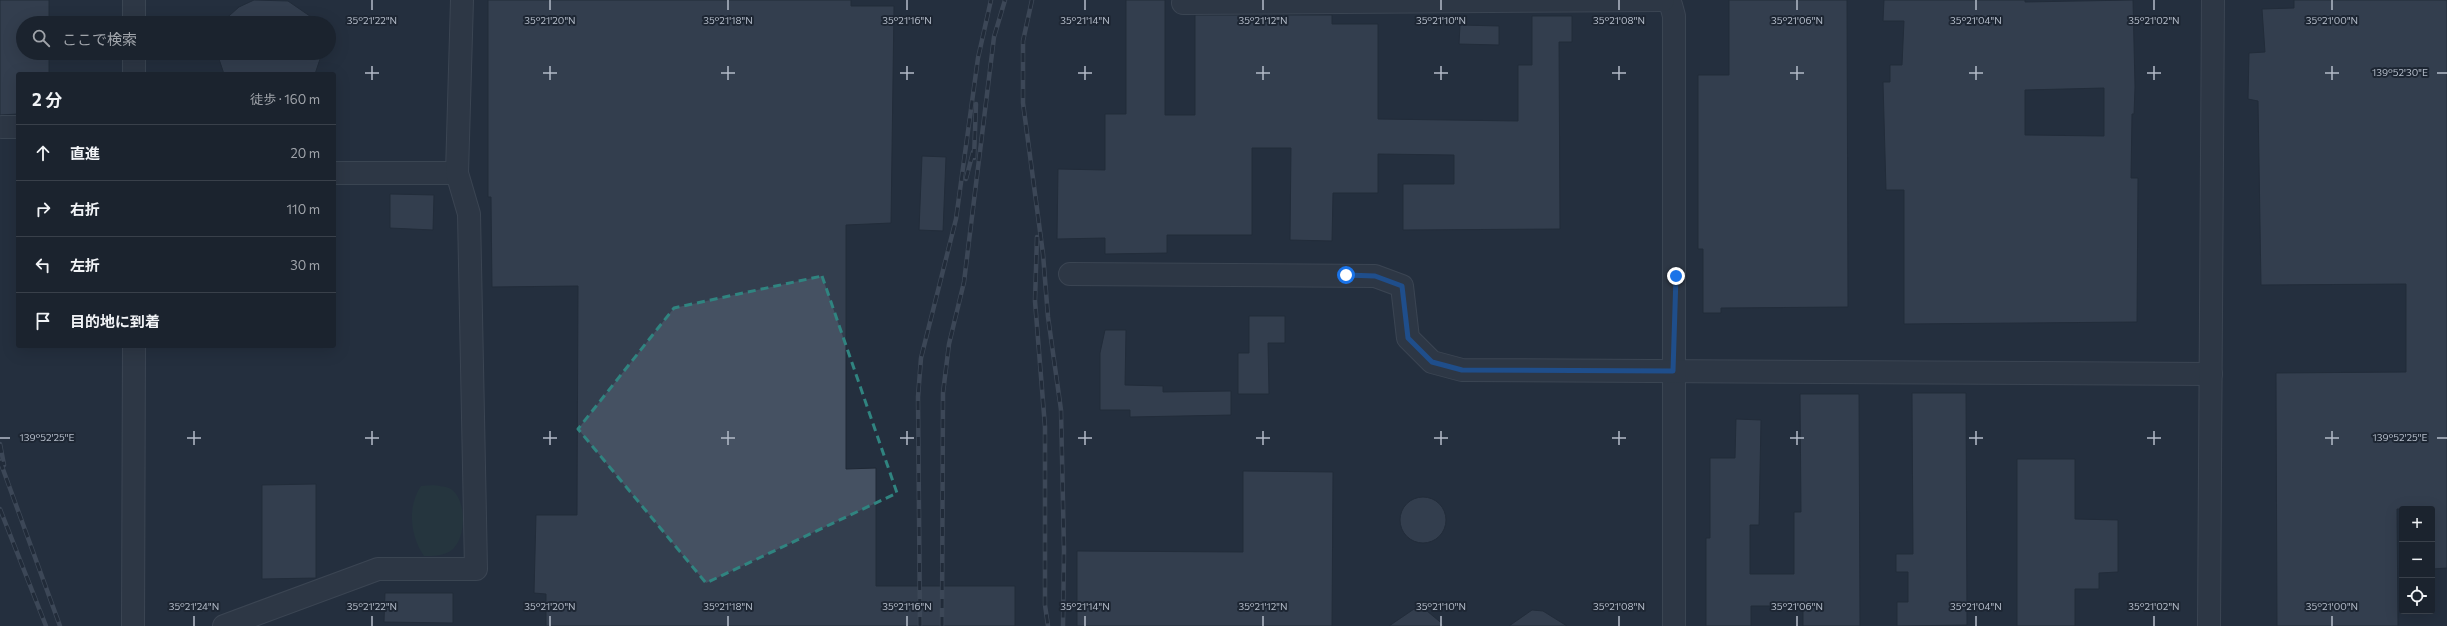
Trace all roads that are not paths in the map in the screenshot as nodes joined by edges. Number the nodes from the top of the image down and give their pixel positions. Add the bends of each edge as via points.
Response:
1 (134, 0) edge
2 (462, 0) edge
3 (1664, 0) edge
4 (2213, 0) edge
5 (1183, 3) dead end
6 (134, 16) edge
7 (134, 60) edge
8 (134, 72) edge
9 (336, 173) edge
10 (457, 173) junction
11 (1070, 274) dead end
12 (134, 348) edge
13 (1673, 371) junction
14 (2211, 374) junction
15 (133, 626) edge
16 (224, 626) edge
17 (1674, 626) edge
18 (2209, 626) edge

1 - 6 lane
2 - 10 lane
3 - 5 lane
3 - 13 lane via 1671,5 1674,16 1676,276
4 - 14 lane
7 - 8 lane
9 - 10 lane
10 - 16 lane via 469,214 476,569 378,569
11 - 13 lane via 1375,276 1402,286 1408,338 1432,362 1462,370
12 - 15 lane
13 - 14 lane
13 - 17 lane
14 - 18 lane

